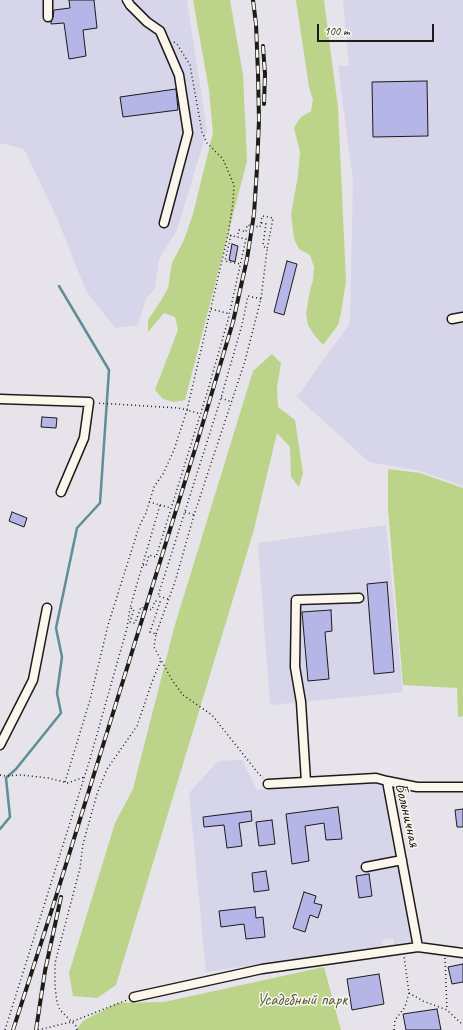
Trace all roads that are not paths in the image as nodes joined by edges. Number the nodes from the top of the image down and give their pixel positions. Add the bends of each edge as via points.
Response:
1 (48, 0) edge
2 (127, 0) edge
3 (48, 17) dead end
4 (164, 223) dead end
5 (463, 317) edge
6 (452, 319) dead end
7 (0, 399) edge
8 (61, 492) dead end
9 (360, 598) dead end
10 (47, 608) dead end
11 (0, 745) edge
12 (387, 781) junction
13 (306, 782) junction
14 (268, 784) road end
15 (463, 787) edge
16 (402, 860) junction
17 (366, 867) dead end
18 (418, 947) junction
19 (463, 953) edge
20 (134, 997) road end

1 - 3 street
2 - 4 street via 147,22 160,31 179,76 188,133
5 - 6 street
7 - 8 street via 89,402 84,438
9 - 13 street via 296,600 295,667 301,702
10 - 11 street via 33,680
12 - 13 street, Больничная via 376,778
12 - 15 street via 417,787
12 - 16 street, Больничная
13 - 14 street, Больничная
16 - 17 street
16 - 18 street, Больничная
18 - 19 street
18 - 20 street via 262,969

